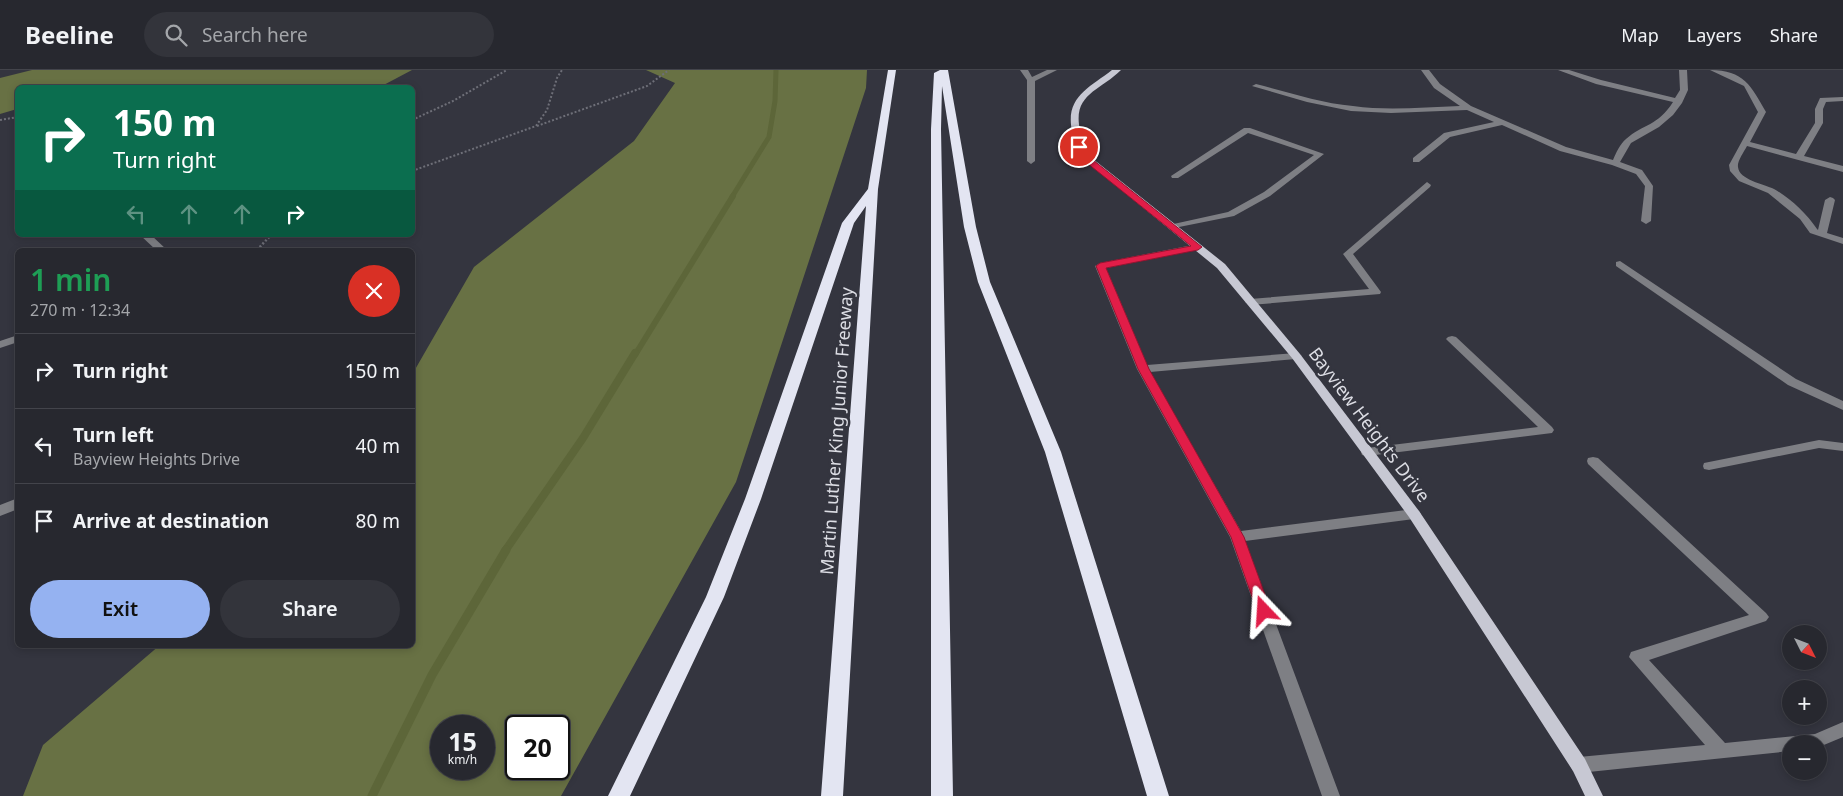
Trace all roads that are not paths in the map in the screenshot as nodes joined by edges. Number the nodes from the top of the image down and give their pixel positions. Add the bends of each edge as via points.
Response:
1 (892, 70) edge
2 (938, 70) edge
3 (944, 70) edge
4 (1024, 70) edge
5 (1053, 70) edge
6 (1117, 70) edge
7 (1425, 70) edge
8 (1562, 70) edge
9 (1683, 70) edge
10 (1714, 70) edge
11 (1031, 80) junction
12 (1256, 86) dead end
13 (1843, 99) edge
14 (1679, 101) junction
15 (1468, 108) junction
16 (1502, 122) junction
17 (1745, 143) junction
18 (1799, 157) junction
19 (1031, 160) dead end
20 (1416, 160) dead end
21 (1615, 163) junction
22 (1843, 169) edge
23 (1175, 176) dead end
24 (1427, 185) dead end
25 (873, 189) junction
26 (1830, 200) dead end
27 (1646, 221) dead end
28 (1172, 227) junction
29 (1822, 234) junction
30 (147, 237) edge
31 (1843, 241) edge
32 (1198, 247) junction
33 (160, 248) edge
34 (1620, 264) dead end
35 (1250, 302) junction
36 (15, 339) edge
37 (1452, 339) dead end
38 (0, 344) edge
39 (1296, 356) junction
40 (1143, 369) junction
41 (1843, 406) edge
42 (1843, 447) edge
43 (1366, 452) junction
44 (1593, 461) dead end
45 (1709, 466) dead end
46 (15, 504) edge
47 (0, 511) edge
48 (1414, 514) junction
49 (1238, 537) junction
50 (1843, 729) edge
51 (1721, 750) junction
52 (1579, 765) junction
53 (619, 796) edge
54 (832, 796) edge
55 (942, 796) edge
56 (1158, 796) edge
57 (1331, 796) edge
58 (1594, 796) edge

1 - 25 highway, Martin Luther King Junior Freeway
2 - 55 highway
3 - 56 highway via 970,227 984,282 1053,452
4 - 11 street
5 - 11 street
6 - 28 main road, Bayview Heights Drive via 1086,93 1076,105 1073,117 1079,147 1085,157
7 - 15 street via 1437,86
8 - 14 street
9 - 14 street via 1684,90
10 - 17 street via 1747,84 1762,112
11 - 19 street
12 - 15 street via 1315,102 1364,110
13 - 18 street via 1824,100 1818,108 1819,123
14 - 21 street via 1656,124 1628,141
15 - 16 street
16 - 20 street via 1448,135
16 - 21 street via 1563,149
17 - 18 street
17 - 29 street via 1733,165 1734,171 1742,179 1772,191 1804,218 1812,231
18 - 22 street
21 - 27 street via 1639,172 1649,186
23 - 28 street via 1247,130 1320,154 1267,194 1231,214
24 - 35 street via 1348,254 1376,292
25 - 53 highway via 848,224 753,500 715,597
25 - 54 highway, Martin Luther King Junior Freeway
26 - 29 street
28 - 32 main road, Bayview Heights Drive
29 - 31 street
30 - 33 street
32 - 35 main road, Bayview Heights Drive via 1221,266
32 - 40 street via 1100,266
34 - 41 street via 1792,382
35 - 39 main road, Bayview Heights Drive
36 - 38 street
37 - 43 street via 1548,430
39 - 40 street
39 - 43 main road, Bayview Heights Drive
40 - 49 street
42 - 45 street via 1819,444
43 - 48 main road, Bayview Heights Drive
44 - 51 street via 1761,617 1637,657
46 - 47 street
48 - 49 street
48 - 52 main road, Bayview Heights Drive
49 - 57 street
50 - 51 street via 1816,741
51 - 52 street
52 - 58 main road, Bayview Heights Drive

